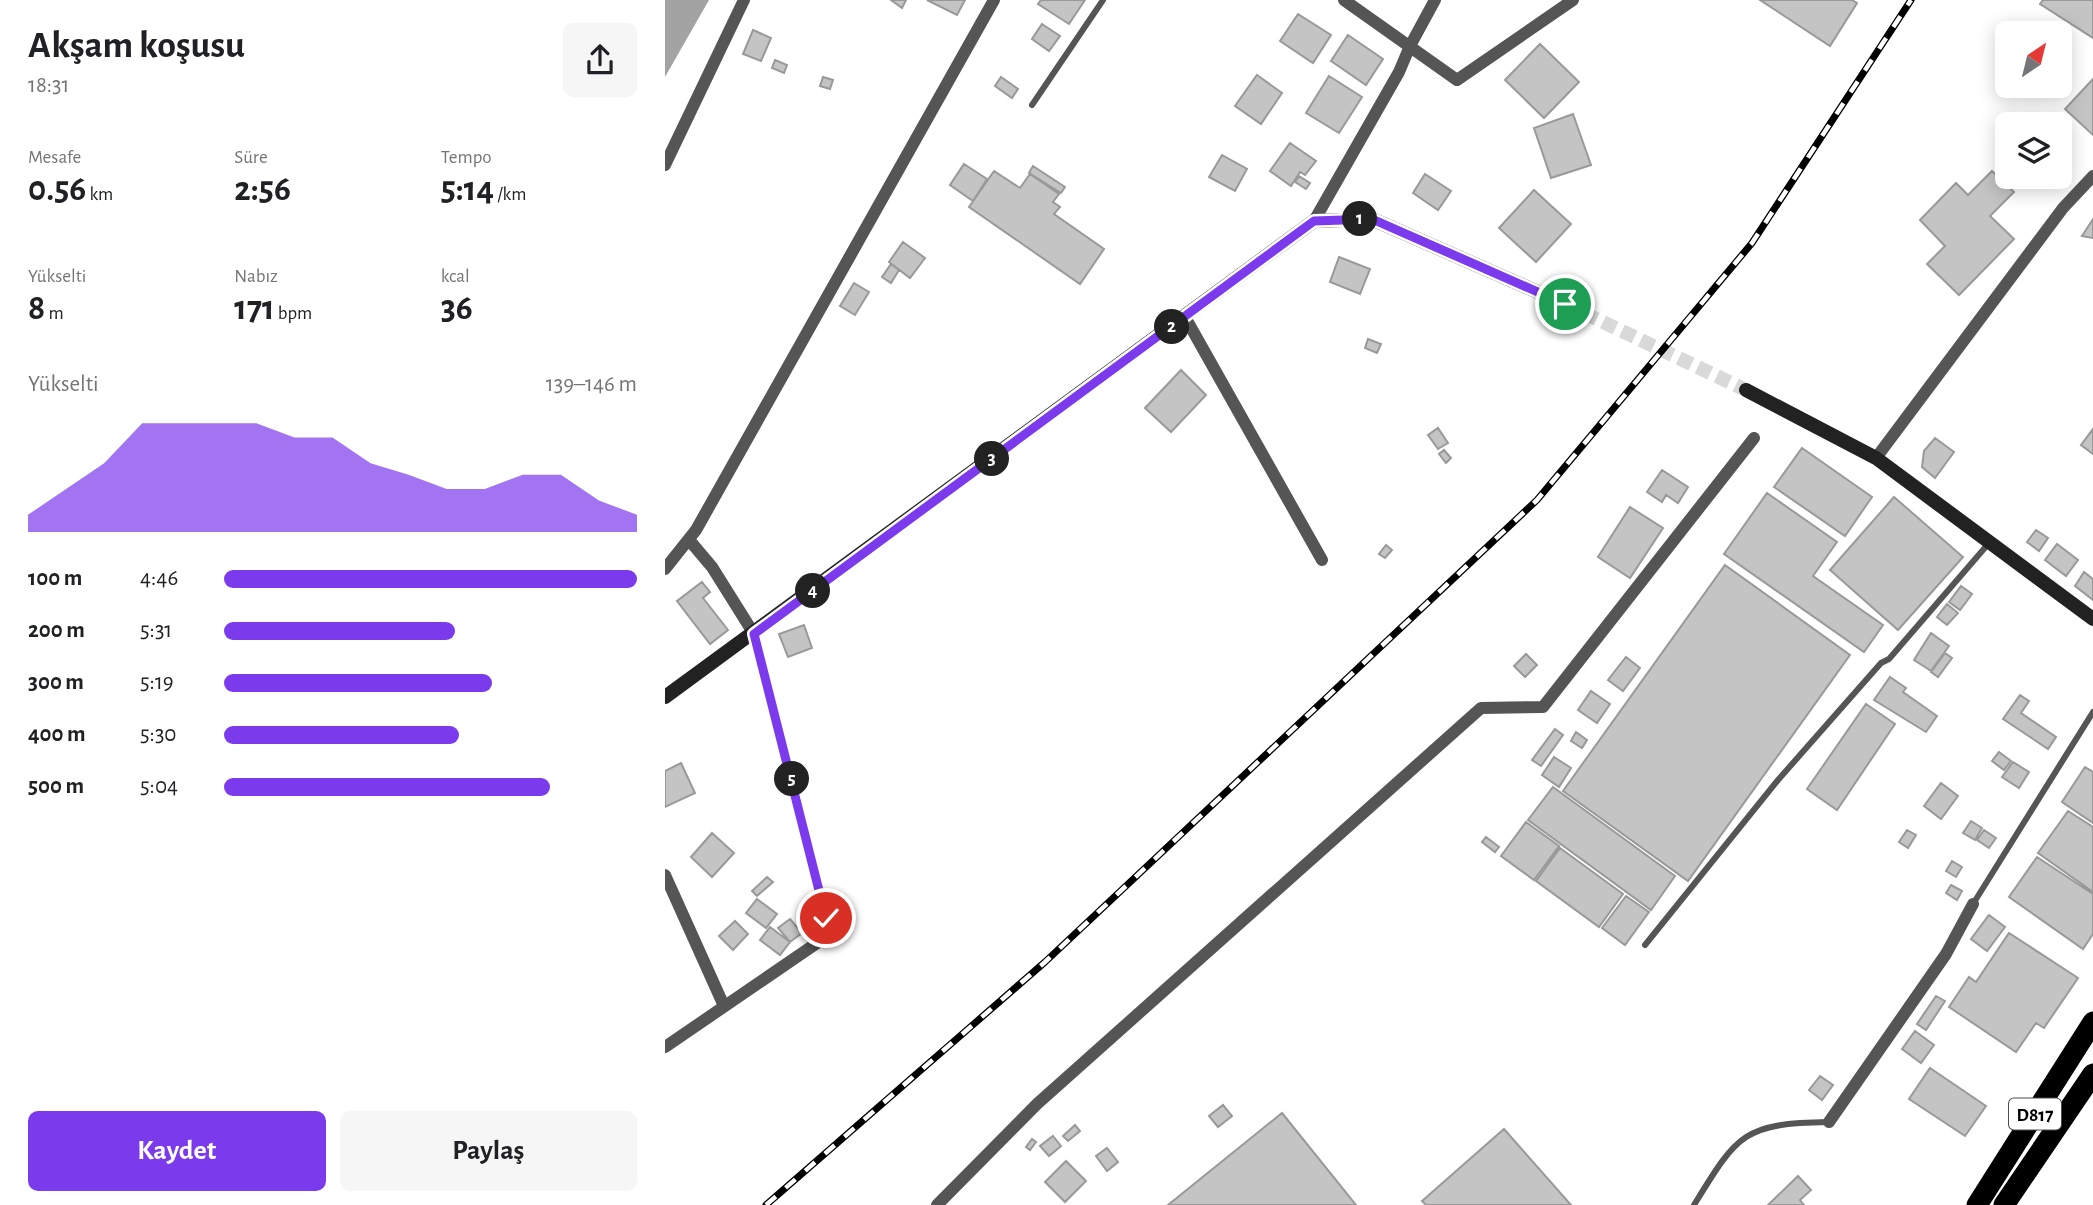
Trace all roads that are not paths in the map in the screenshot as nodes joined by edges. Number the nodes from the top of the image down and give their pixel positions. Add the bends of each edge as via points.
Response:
1 (744, 0) edge
2 (995, 0) edge
3 (1103, 0) edge
4 (1344, 0) edge
5 (1435, 0) edge
6 (1573, 0) edge
7 (1409, 46) junction
8 (1032, 105) dead end
9 (665, 165) edge
10 (2093, 176) edge
11 (1314, 221) junction
12 (1565, 304) tunnel mouth
13 (1185, 317) junction
14 (1746, 390) tunnel mouth
15 (1754, 438) dead end
16 (1876, 458) junction
17 (690, 541) junction
18 (1989, 542) junction
19 (1322, 560) dead end
20 (665, 569) edge
21 (2093, 619) edge
22 (754, 634) junction
23 (665, 697) edge
24 (2093, 712) edge
25 (665, 875) edge
26 (1973, 904) joint
27 (1645, 945) dead end
28 (724, 1006) junction
29 (2093, 1022) edge
30 (665, 1046) edge
31 (2093, 1074) edge
32 (1829, 1122) joint
33 (937, 1205) edge
34 (1694, 1205) edge
35 (1977, 1205) edge
36 (2004, 1205) edge

1 - 9 street
2 - 17 street
3 - 8 lane
4 - 7 street
5 - 7 street
6 - 7 street via 1457,80
7 - 11 street via 1399,72
10 - 16 street via 2063,208
11 - 12 street via 1372,219
11 - 13 street
13 - 19 street
13 - 22 street
14 - 16 street
15 - 33 street via 1543,707 1481,708 1037,1104
16 - 18 street
17 - 20 street
17 - 22 street
18 - 21 street
18 - 27 lane via 1778,780
22 - 23 street
22 - 28 street via 826,918 817,943
24 - 26 lane
25 - 28 street
26 - 32 street via 1946,954
28 - 30 street
29 - 35 highway, D817
31 - 36 highway, D817
32 - 34 lane via 1789,1122 1753,1129 1722,1159

